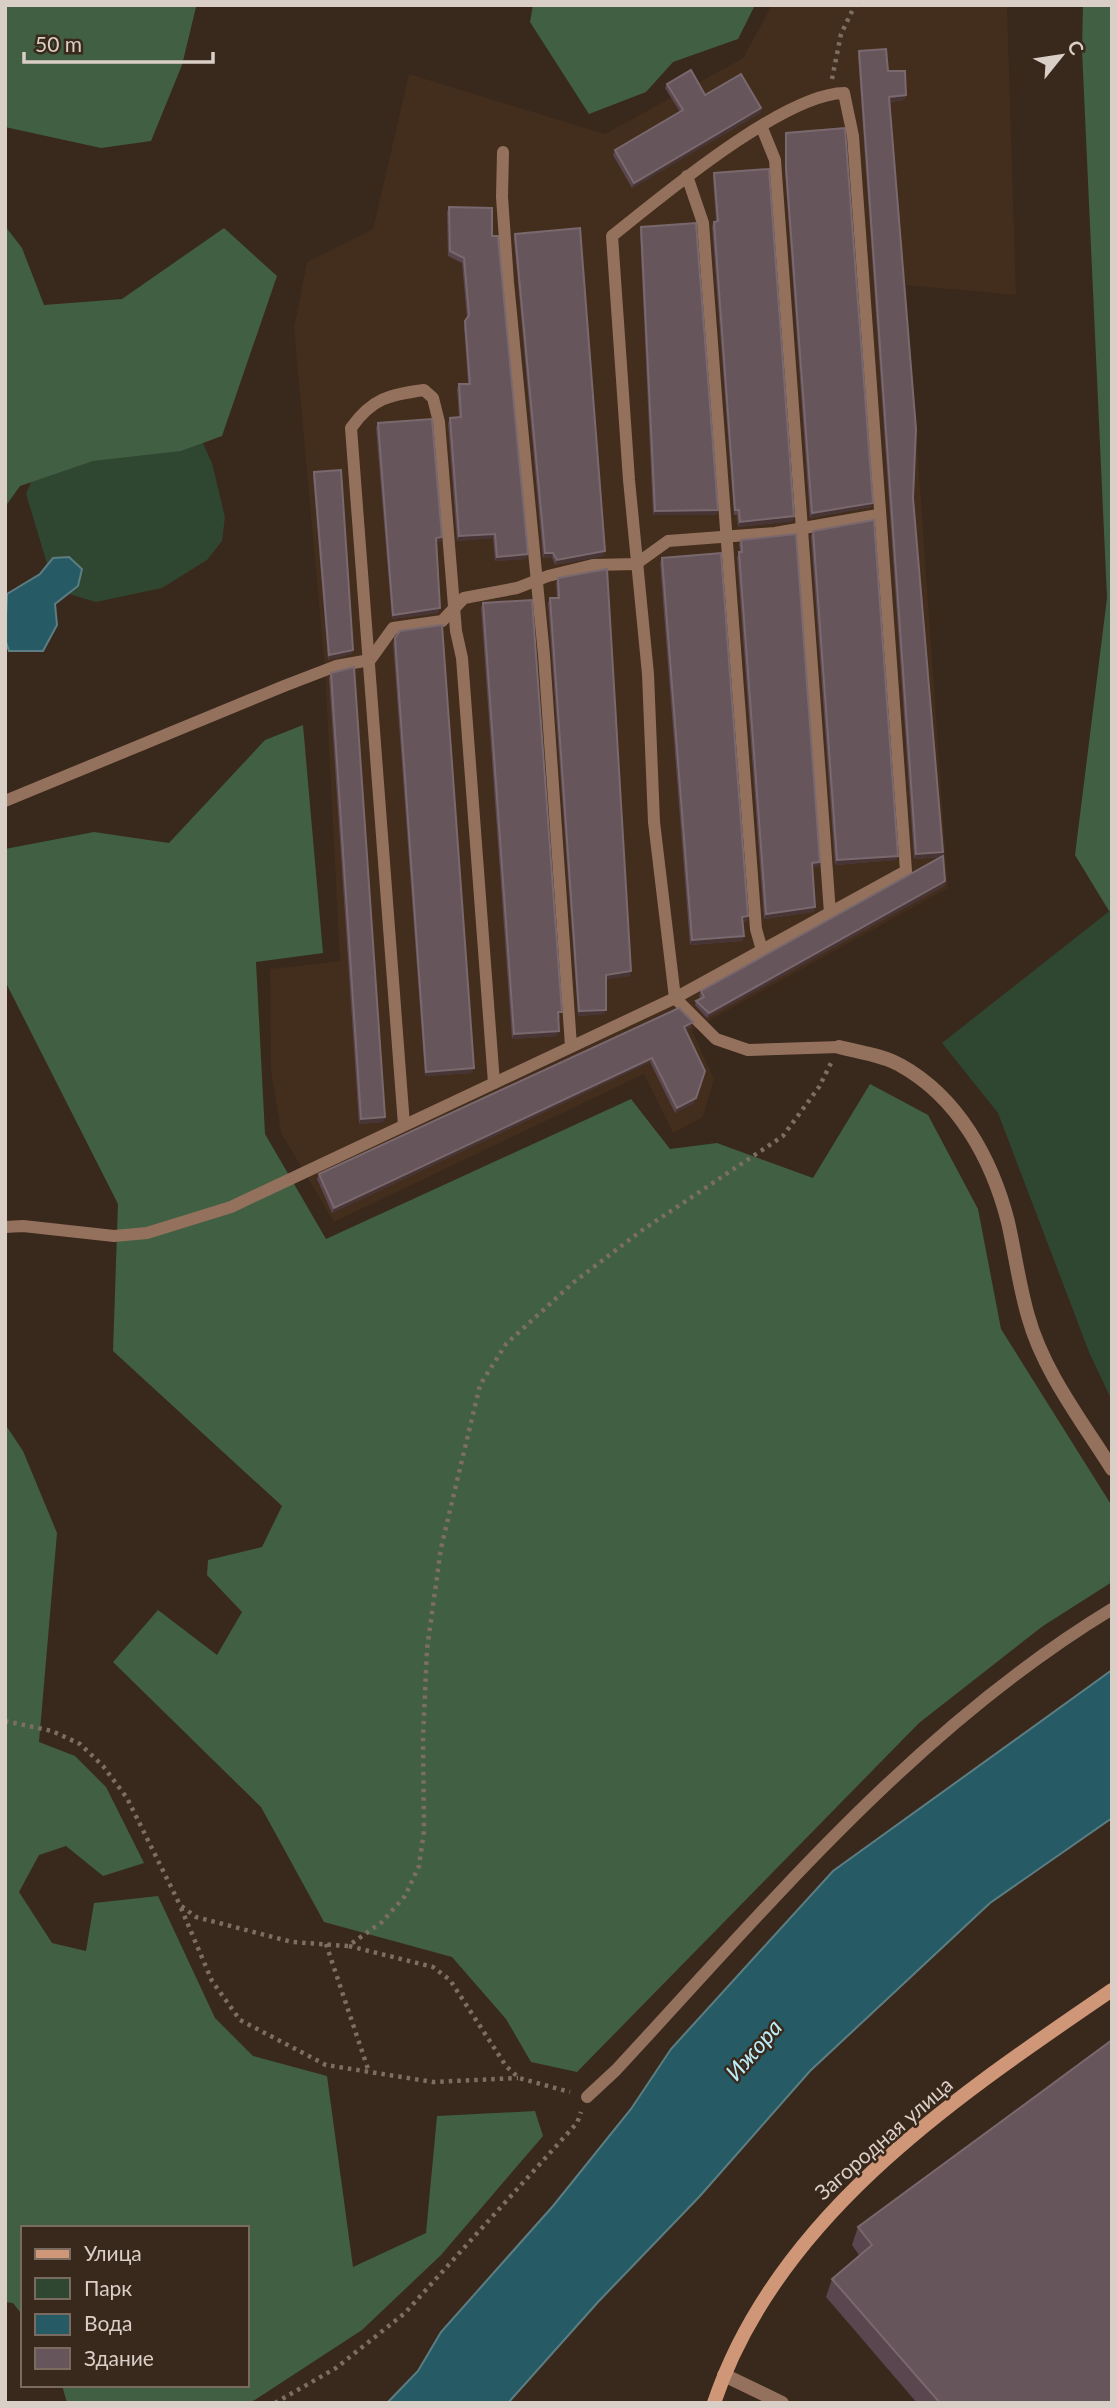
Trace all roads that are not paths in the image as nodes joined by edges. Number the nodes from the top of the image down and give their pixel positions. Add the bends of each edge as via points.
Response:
1 (762, 128) junction
2 (503, 152) dead end
3 (687, 176) junction
4 (878, 515) junction
5 (802, 526) junction
6 (726, 537) junction
7 (636, 565) junction
8 (536, 581) junction
9 (453, 609) junction
10 (370, 660) junction
11 (5, 801) edge
12 (830, 913) junction
13 (762, 950) junction
14 (675, 998) junction
15 (571, 1046) junction
16 (839, 1047) joint
17 (494, 1083) junction
18 (404, 1125) junction
19 (5, 1227) edge
20 (1112, 1469) edge
21 (1112, 1609) edge
22 (1112, 1990) edge
23 (587, 2097) road end
24 (724, 2375) junction
25 (714, 2403) edge
26 (782, 2403) edge

1 - 3 lane
1 - 4 lane via 828,93 844,93 853,136
1 - 5 lane via 775,160
2 - 8 lane via 508,282
3 - 6 lane via 703,223
3 - 7 lane via 612,236
4 - 5 lane
4 - 12 lane via 906,871
5 - 6 lane
5 - 12 lane
6 - 7 lane via 668,541
6 - 13 lane via 756,929
7 - 8 lane via 593,565
7 - 14 lane via 648,674 654,822
8 - 9 lane via 464,598
8 - 15 lane
9 - 10 lane via 442,621 393,628
9 - 10 lane via 439,422 433,398 424,390 398,394 366,407 351,428
9 - 17 lane via 462,658
10 - 11 lane via 336,666 284,686
10 - 18 lane
12 - 13 lane
13 - 14 lane
14 - 15 lane
14 - 16 lane via 716,1039 748,1050
15 - 17 lane
16 - 20 street via 898,1063 933,1086 963,1120 988,1165 1007,1219 1028,1317 1052,1372
17 - 18 lane
18 - 19 lane via 231,1207 147,1233 114,1236
21 - 23 lane via 1029,1663 936,1736 861,1808
22 - 24 main road, Загородная улица via 926,2125 828,2215 755,2316
24 - 25 main road, Загородная улица
24 - 26 street

